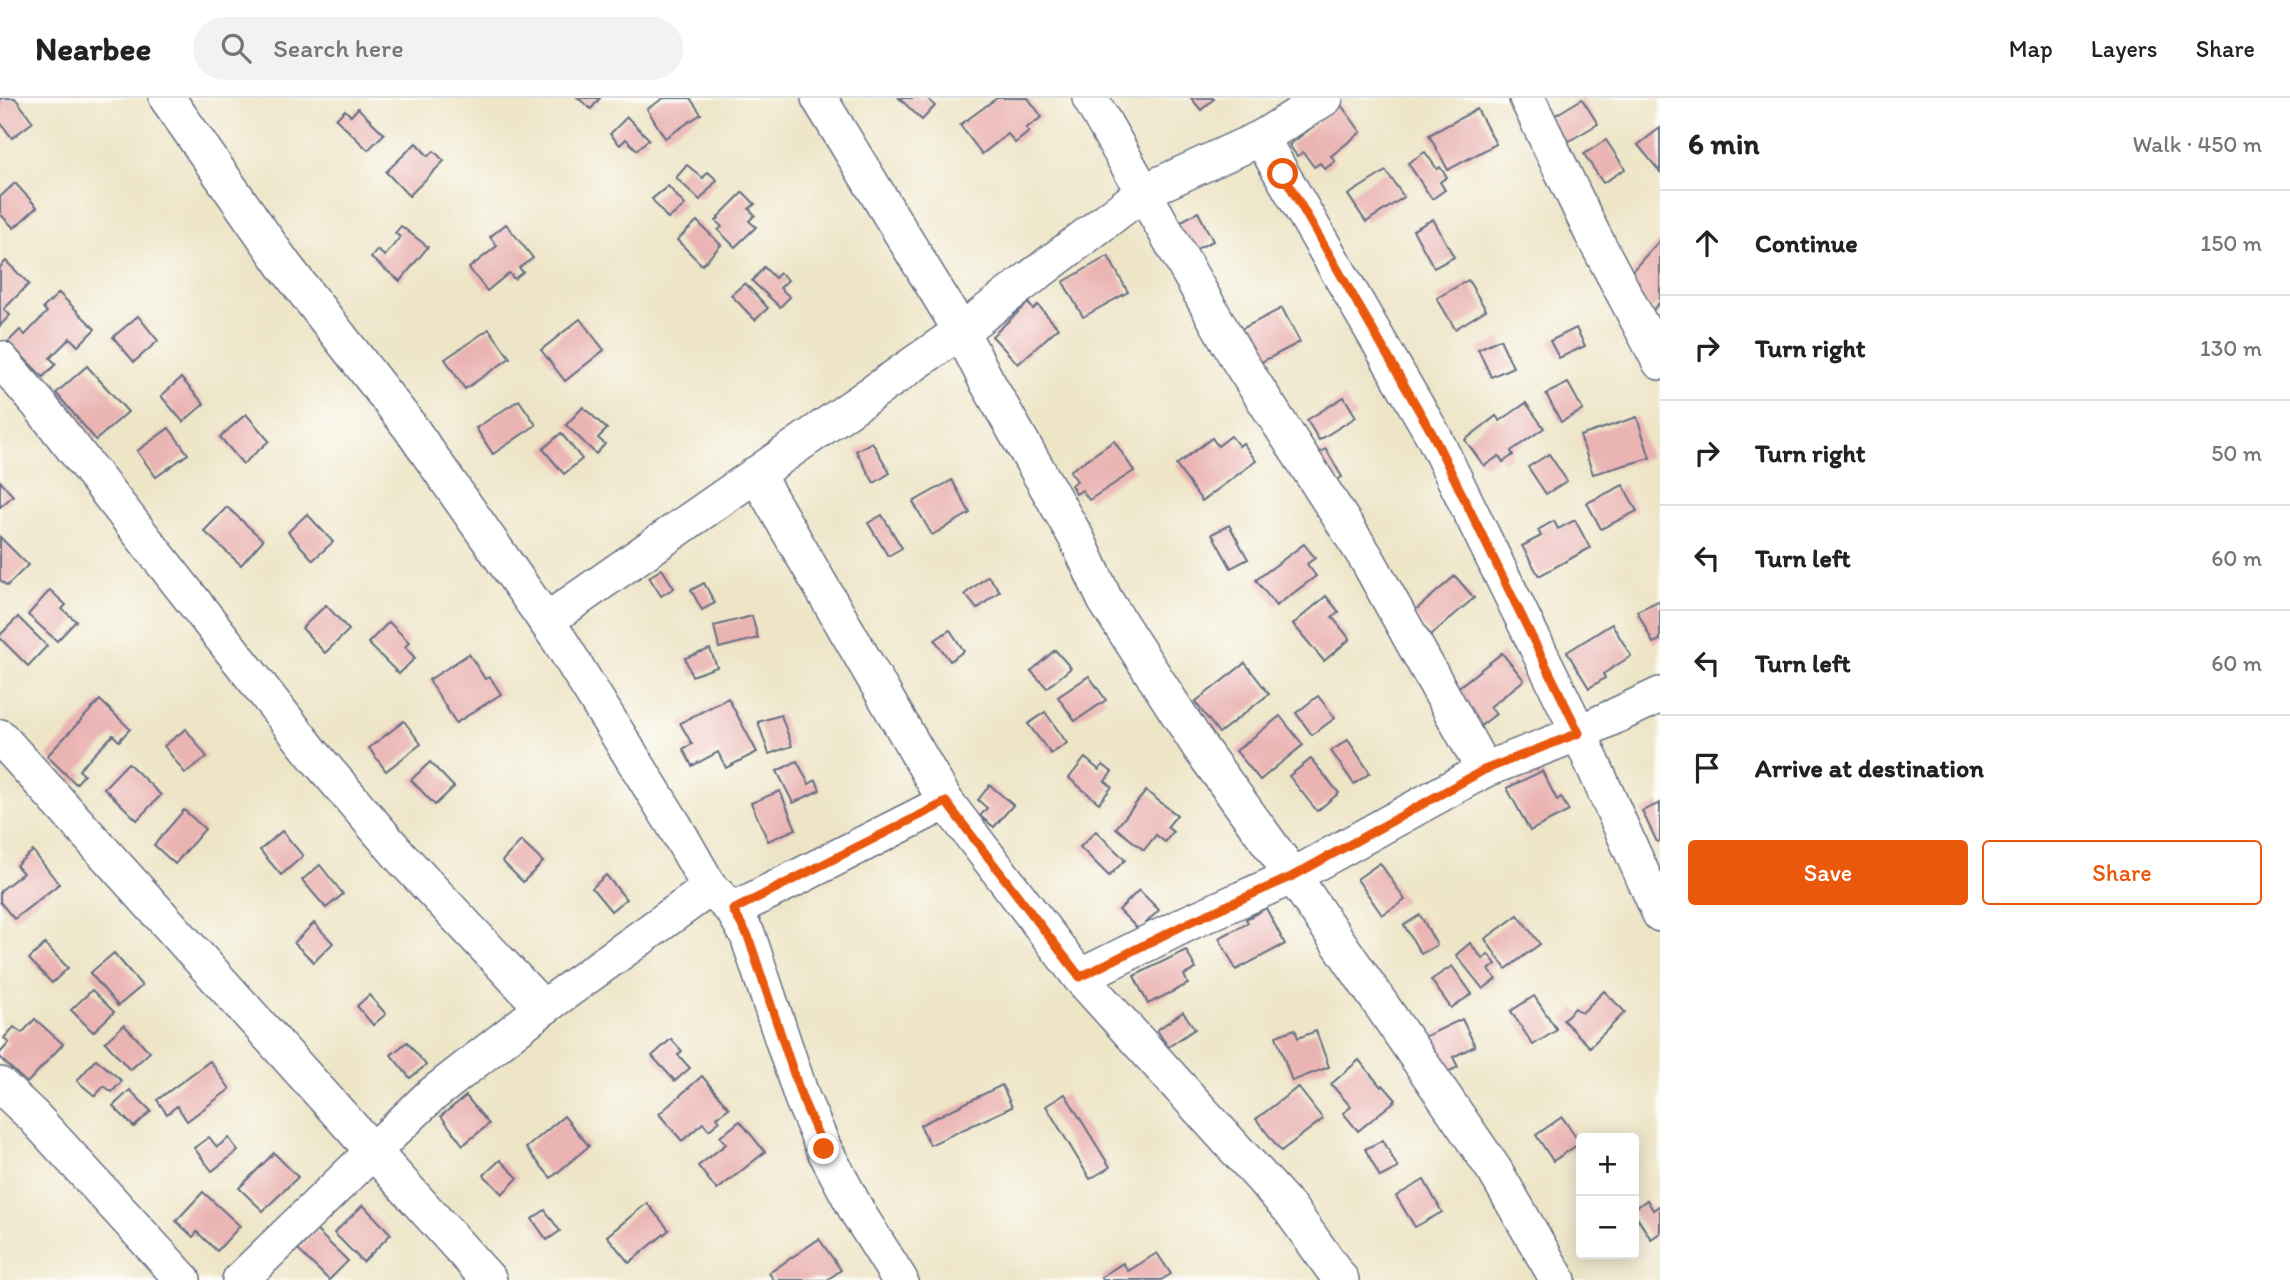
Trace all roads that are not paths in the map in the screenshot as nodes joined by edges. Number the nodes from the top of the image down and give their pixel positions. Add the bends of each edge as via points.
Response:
1 (167, 98) edge
2 (820, 98) edge
3 (1090, 98) edge
4 (1325, 98) edge
5 (1527, 98) edge
6 (1261, 138) junction
7 (1145, 191) junction
8 (961, 331) junction
9 (0, 359) edge
10 (1660, 362) edge
11 (756, 474) junction
12 (546, 621) junction
13 (1660, 695) edge
14 (1579, 733) junction
15 (0, 737) edge
16 (1484, 770) junction
17 (946, 802) junction
18 (1293, 876) junction
19 (721, 899) junction
20 (1660, 914) edge
21 (1080, 977) junction
22 (543, 1008) junction
23 (0, 1085) edge
24 (373, 1150) junction
25 (184, 1280) edge
26 (240, 1280) edge
27 (489, 1280) edge
28 (900, 1280) edge
29 (1341, 1280) edge
30 (1558, 1280) edge

1 - 12 street via 284,265 410,427
2 - 8 street
3 - 7 street
4 - 6 street
5 - 10 street
6 - 7 street
6 - 14 street via 1433,435
7 - 8 street
7 - 16 street via 1238,359 1367,559
8 - 11 street
8 - 18 street via 1077,539 1105,600 1201,749
9 - 22 street via 313,754 401,857
11 - 12 street
11 - 17 street
12 - 19 street
13 - 14 street
14 - 16 street
14 - 20 street
15 - 24 street
16 - 18 street
17 - 19 street
17 - 21 street
18 - 21 street
18 - 30 street via 1495,1171
19 - 22 street
19 - 28 street via 748,936 802,1098 824,1149
21 - 29 street via 1290,1209
22 - 24 street via 429,1097
23 - 25 street
24 - 26 street
24 - 27 street

